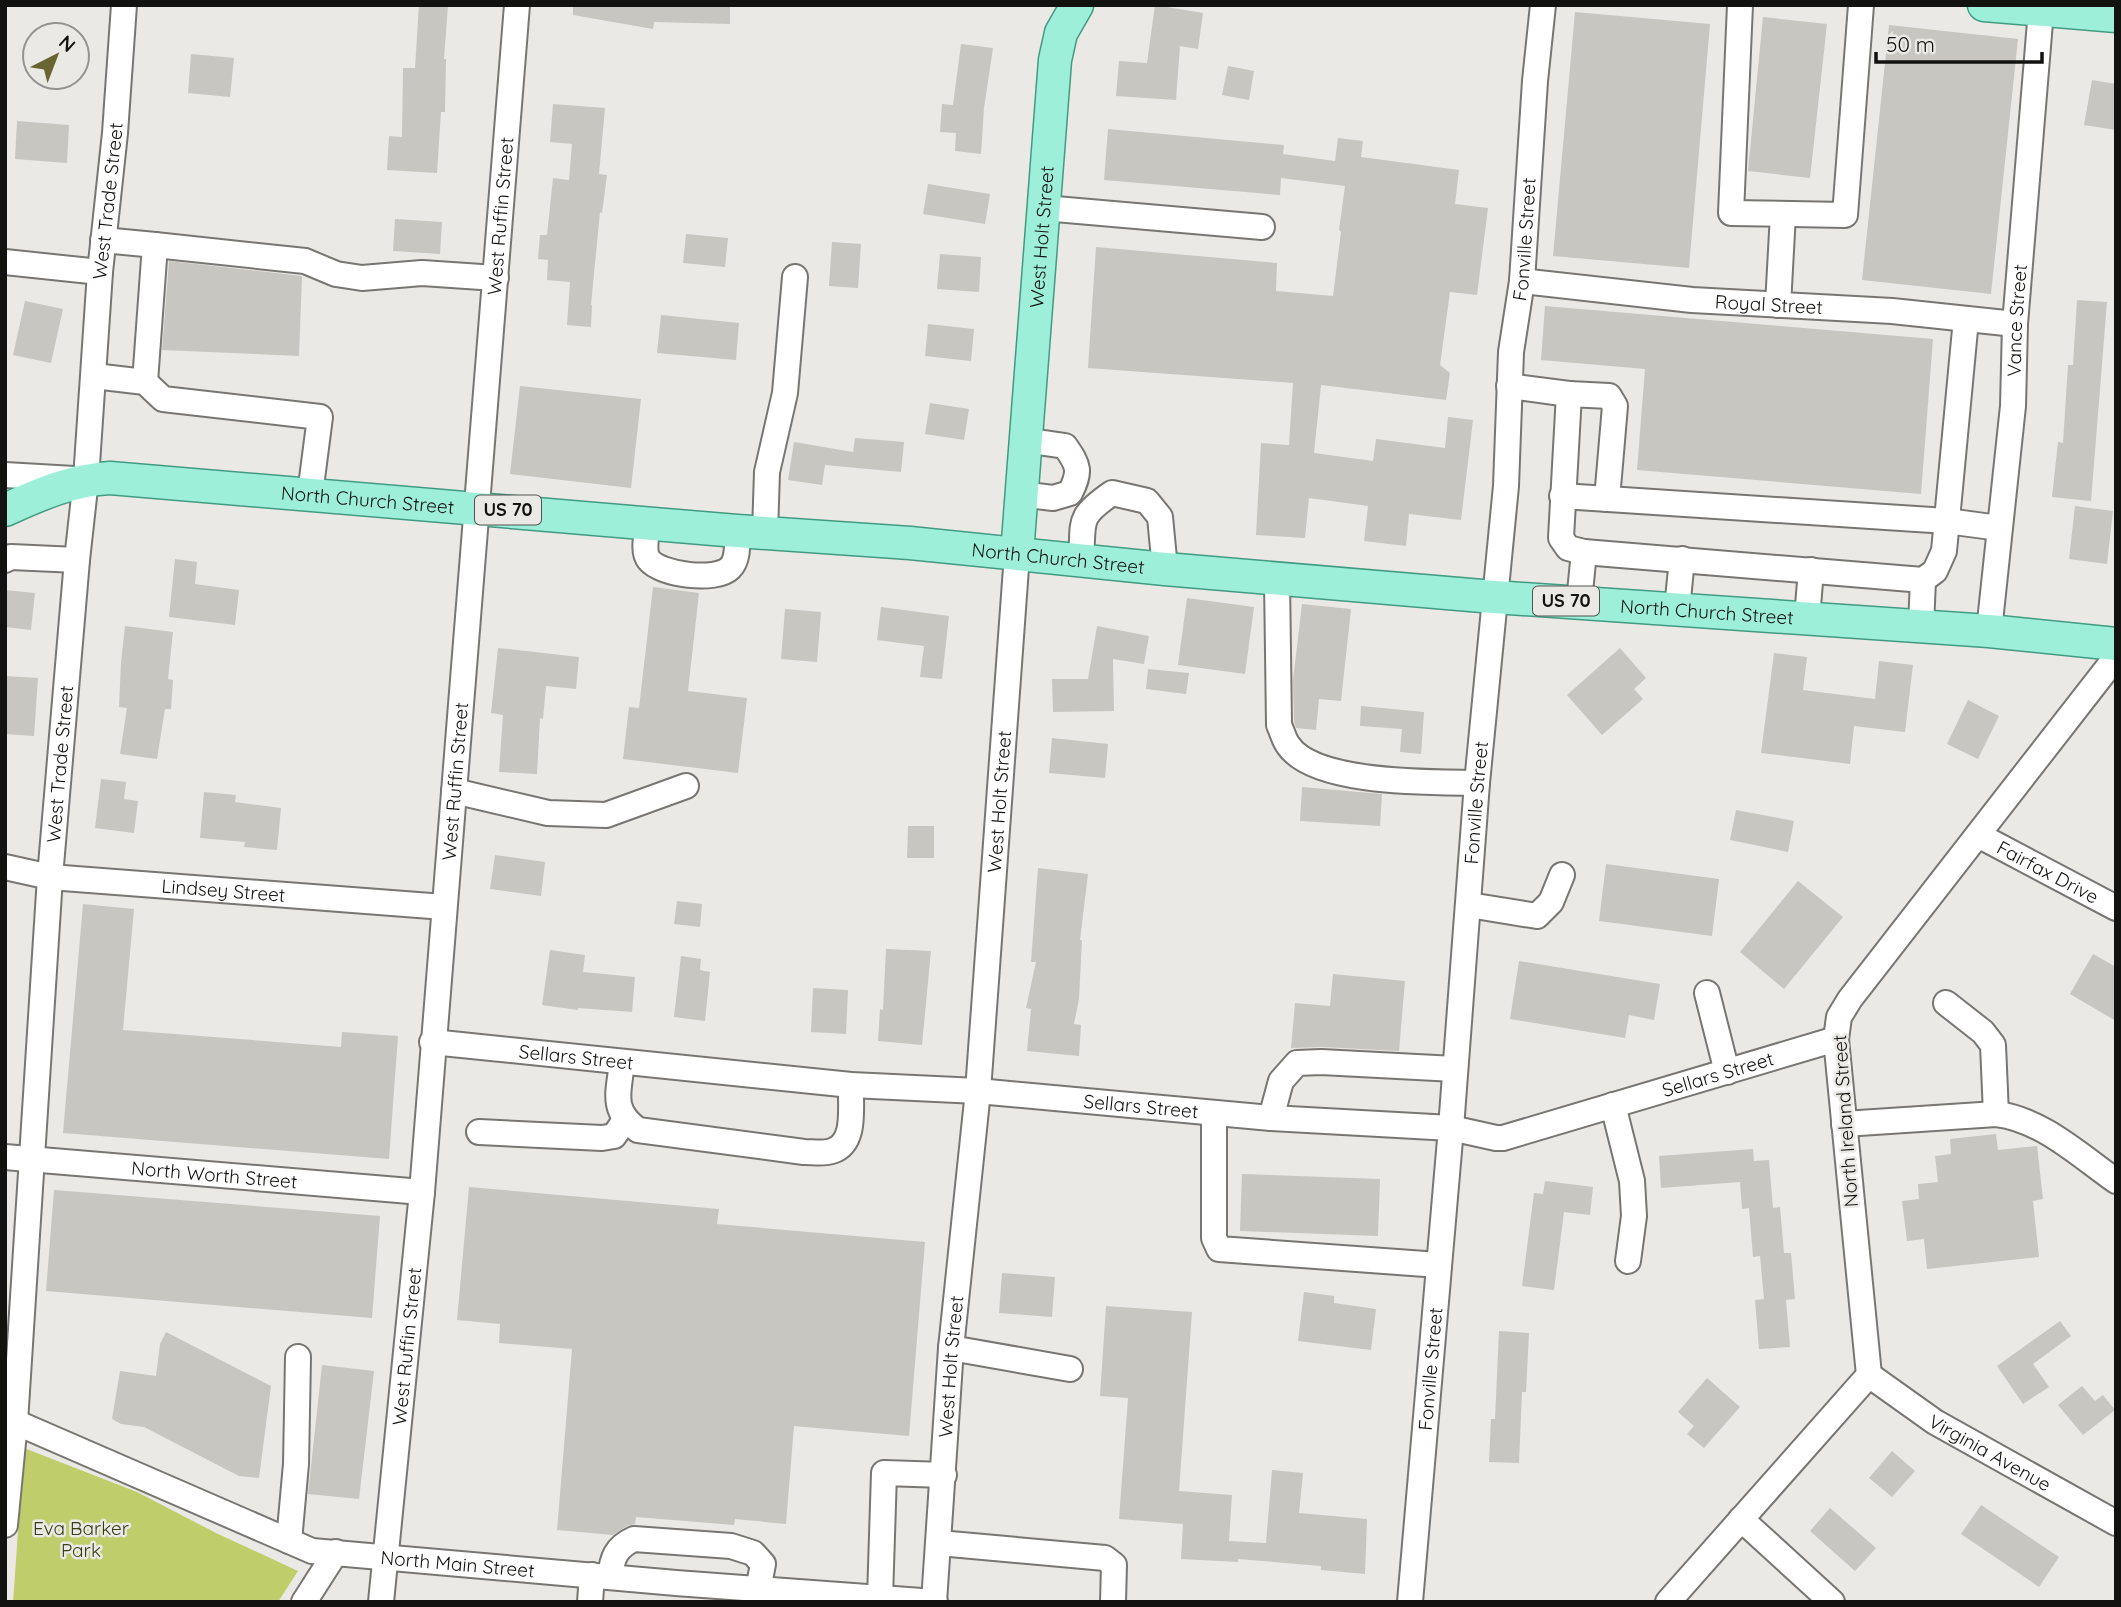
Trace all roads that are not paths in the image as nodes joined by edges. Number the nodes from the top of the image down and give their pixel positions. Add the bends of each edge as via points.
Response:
1 (124, 5) edge
2 (517, 5) edge
3 (1077, 5) edge
4 (1543, 5) edge
5 (1740, 5) edge
6 (1861, 5) edge
7 (1984, 5) edge
8 (2041, 10) junction
9 (2116, 16) edge
10 (1044, 208) junction
11 (1783, 214) junction
12 (1262, 228) dead end
13 (103, 240) junction
14 (155, 245) junction
15 (5, 262) edge
16 (100, 272) junction
17 (795, 277) dead end
18 (496, 278) junction
19 (1522, 281) junction
20 (1778, 305) junction
21 (1966, 319) junction
22 (2015, 324) junction
23 (94, 376) junction
24 (145, 382) junction
25 (1509, 386) junction
26 (1569, 394) junction
27 (1024, 440) junction
28 (5, 475) edge
29 (1078, 477) junction
30 (86, 479) junction
31 (1112, 493) junction
32 (310, 494) junction
33 (1020, 494) junction
34 (1562, 496) junction
35 (1607, 499) junction
36 (478, 508) junction
37 (5, 510) edge
38 (1947, 521) junction
39 (648, 523) junction
40 (1999, 527) junction
41 (751, 532) junction
42 (1584, 552) junction
43 (1017, 554) junction
44 (1682, 559) junction
45 (5, 560) edge
46 (77, 560) junction
47 (1081, 561) junction
48 (1165, 569) junction
49 (1811, 570) junction
50 (1277, 579) junction
51 (1923, 580) junction
52 (1494, 597) junction
53 (1579, 602) junction
54 (1677, 608) junction
55 (1807, 618) junction
56 (1921, 626) junction
57 (1989, 631) junction
58 (2116, 644) edge
59 (2116, 657) edge
60 (1477, 783) junction
61 (687, 786) dead end
62 (454, 791) junction
63 (1978, 835) junction
64 (5, 867) edge
65 (1562, 875) dead end
66 (50, 877) junction
67 (1469, 905) junction
68 (444, 907) junction
69 (2116, 908) edge
70 (1707, 993) dead end
71 (1946, 1003) dead end
72 (1836, 1039) junction
73 (432, 1042) junction
74 (622, 1062) junction
75 (1455, 1069) junction
76 (1727, 1072) junction
77 (851, 1085) junction
78 (978, 1091) junction
79 (1613, 1105) junction
80 (1213, 1113) junction
81 (1996, 1114) junction
82 (1271, 1118) junction
83 (625, 1120) junction
84 (1844, 1124) junction
85 (1451, 1128) junction
86 (479, 1132) dead end
87 (5, 1157) edge
88 (33, 1160) junction
89 (2116, 1181) edge
90 (422, 1192) junction
91 (1628, 1261) dead end
92 (1439, 1265) junction
93 (951, 1349) junction
94 (298, 1357) dead end
95 (1070, 1369) dead end
96 (1869, 1375) junction
97 (10, 1422) edge
98 (944, 1475) junction
99 (1741, 1519) junction
100 (2116, 1523) edge
101 (5, 1525) edge
102 (289, 1541) junction
103 (939, 1543) junction
104 (335, 1552) junction
105 (386, 1558) junction
106 (601, 1576) junction
107 (758, 1590) junction
108 (675, 1593) edge
109 (880, 1598) junction
110 (304, 1602) edge
111 (381, 1602) edge
112 (590, 1602) edge
113 (934, 1602) edge
114 (1113, 1602) edge
115 (1410, 1602) edge
116 (1668, 1602) edge
117 (1832, 1602) edge

1 - 13 street, West Trade Street
2 - 18 street, West Ruffin Street
3 - 10 main road, West Holt Street via 1061,33 1055,60
4 - 19 street, Fonville Street
5 - 11 street via 1731,213
6 - 11 street via 1845,215
7 - 8 main road
8 - 9 main road
8 - 22 street, Vance Street
10 - 12 street
10 - 27 main road, West Holt Street
11 - 20 street
13 - 14 street
13 - 16 street, West Trade Street
14 - 18 street via 305,261 336,274 362,278 422,273
14 - 24 street
15 - 16 street
16 - 23 street, West Trade Street
17 - 41 street via 785,393
18 - 36 street, West Ruffin Street
19 - 20 street, Royal Street
19 - 25 street, Fonville Street
20 - 21 street, Royal Street
21 - 22 street, Royal Street
21 - 38 street
22 - 40 street, Vance Street via 2013,406
23 - 24 street
23 - 30 street, West Trade Street
24 - 32 street via 163,399 320,417
25 - 26 street
25 - 52 street, Fonville Street via 1506,486
26 - 34 street
26 - 35 street via 1609,396 1615,406
27 - 29 street via 1065,446 1076,461
27 - 33 main road, West Holt Street
28 - 30 street
29 - 31 street via 1096,481
29 - 33 street via 1070,493 1053,498
30 - 32 main road, North Church Street / US 70
30 - 37 main road, North Church Street / US 70
30 - 46 street, West Trade Street
31 - 47 street via 1084,517
31 - 48 street via 1147,501 1160,517
32 - 36 main road, North Church Street / US 70
33 - 43 main road, West Holt Street
34 - 35 street
34 - 42 street via 1561,538 1568,548
35 - 38 street
36 - 39 main road, North Church Street / US 70
36 - 62 street, West Ruffin Street
38 - 40 street
38 - 51 street via 1940,561
39 - 41 main road, North Church Street / US 70
39 - 41 street via 645,552 649,561 666,572 706,576 730,568
40 - 57 street, Vance Street
41 - 43 main road, North Church Street / US 70
42 - 44 street
42 - 53 street
43 - 47 main road, North Church Street / US 70
43 - 78 street, West Holt Street
44 - 49 street
44 - 54 street
45 - 46 street
46 - 66 street, West Trade Street
47 - 48 main road, North Church Street / US 70
48 - 50 main road, North Church Street / US 70
49 - 51 street
49 - 55 street
50 - 52 main road, North Church Street / US 70
50 - 60 street via 1279,725 1288,747 1323,769 1414,782
51 - 56 street
52 - 53 main road, North Church Street / US 70
52 - 60 street, Fonville Street
53 - 54 main road, North Church Street / US 70
54 - 55 main road, North Church Street / US 70
55 - 56 main road, North Church Street / US 70
56 - 57 main road, North Church Street / US 70
57 - 58 main road, North Church Street / US 70
59 - 63 street, North Ireland Street
60 - 67 street, Fonville Street
61 - 62 street via 606,814 548,813
62 - 68 street, West Ruffin Street
63 - 69 street, Fairfax Drive
63 - 72 street, North Ireland Street via 1850,999 1839,1017
64 - 66 street, Lindsey Street
65 - 67 street via 1551,902 1537,916
66 - 68 street, Lindsey Street
66 - 88 street, West Trade Street
67 - 75 street, Fonville Street
68 - 73 street, West Ruffin Street
70 - 76 street
71 - 81 street via 1993,1045
72 - 76 street, Sellars Street
72 - 84 street, North Ireland Street
73 - 74 street, Sellars Street
73 - 90 street, West Ruffin Street
74 - 77 street, Sellars Street
74 - 83 street via 618,1106
75 - 82 street via 1297,1063 1281,1081
75 - 85 street, Fonville Street
76 - 79 street, Sellars Street
77 - 78 street, Sellars Street
77 - 83 street via 850,1130 843,1146 830,1153 638,1130
78 - 80 street, Sellars Street
78 - 93 street, West Holt Street
79 - 85 street, Sellars Street via 1503,1138
79 - 91 street via 1632,1181 1634,1216
80 - 82 street, Sellars Street
80 - 92 street via 1214,1238 1219,1249
81 - 84 street
81 - 89 street via 2039,1128
82 - 85 street, Sellars Street
83 - 86 street via 614,1136 602,1138
84 - 96 street, North Ireland Street
85 - 92 street, Fonville Street
87 - 88 street, North Worth Street
88 - 90 street, North Worth Street
88 - 97 street, West Trade Street
90 - 105 street, West Ruffin Street
92 - 115 street, Fonville Street
93 - 95 street
93 - 98 street, West Holt Street
94 - 102 street
96 - 99 street
96 - 100 street, Virginia Avenue via 1935,1422
97 - 101 street, West Trade Street
97 - 102 street, North Main Street
98 - 103 street, West Holt Street
98 - 109 street via 884,1473
99 - 116 street
99 - 117 street
102 - 104 street, North Main Street via 312,1551
103 - 113 street, West Holt Street
103 - 114 street via 1105,1558 1114,1565
104 - 105 street, North Main Street
104 - 110 street
105 - 106 street, North Main Street
105 - 111 street, West Ruffin Street
106 - 107 street via 621,1545 635,1539 731,1545 753,1553 763,1564
106 - 108 street, North Main Street
106 - 112 street
107 - 108 street, North Main Street
107 - 109 street, North Main Street
109 - 113 street, North Main Street

